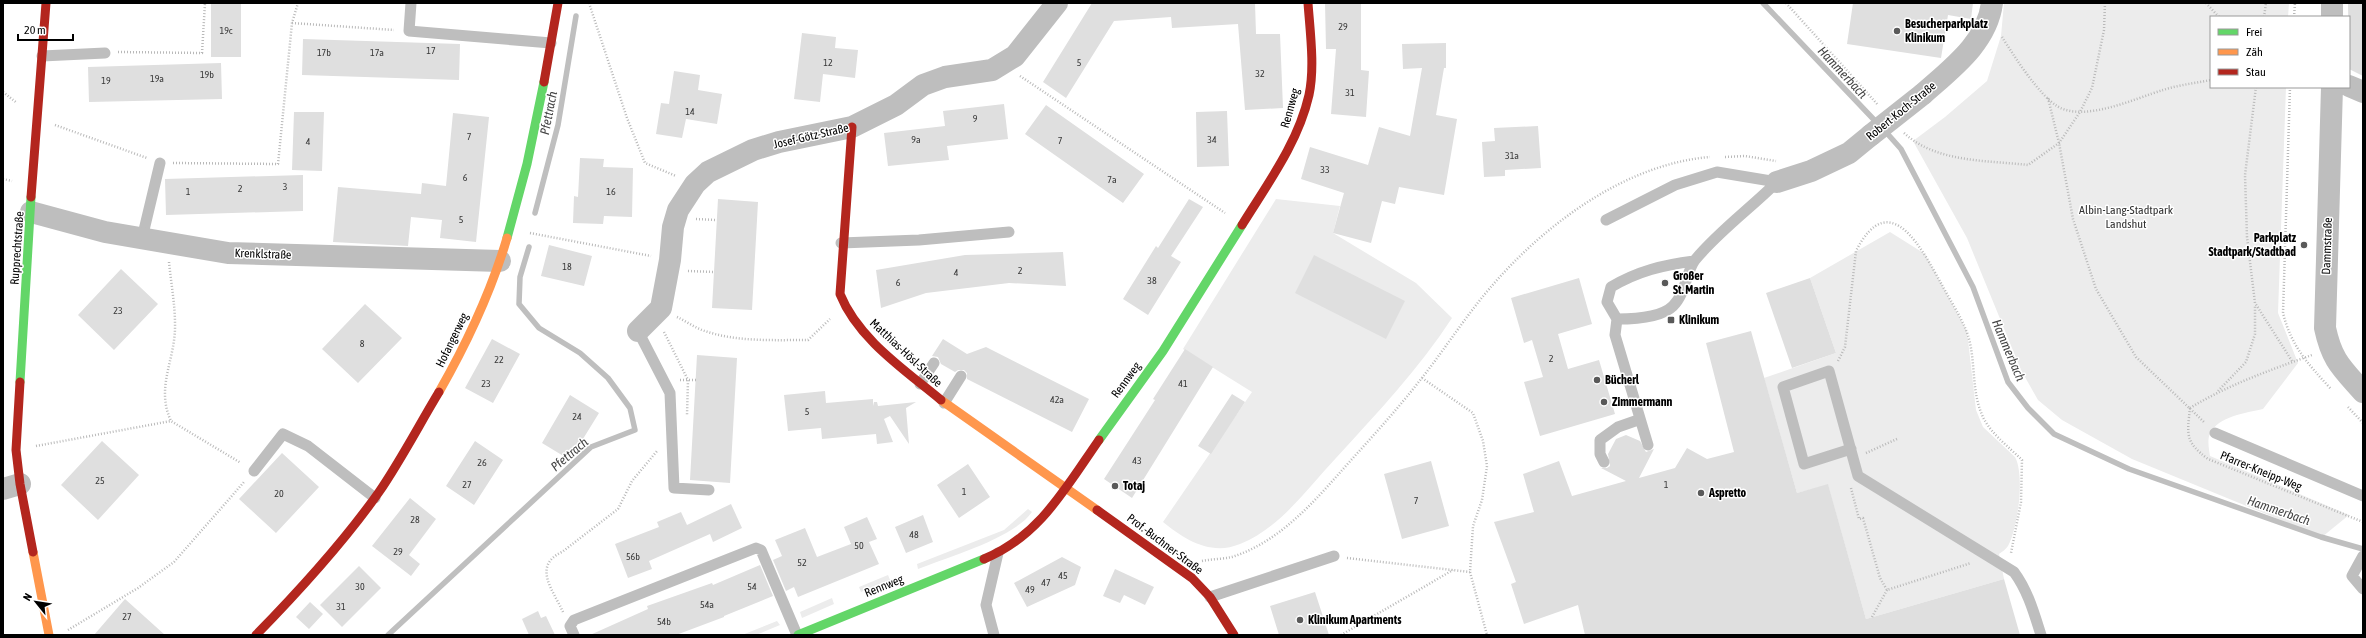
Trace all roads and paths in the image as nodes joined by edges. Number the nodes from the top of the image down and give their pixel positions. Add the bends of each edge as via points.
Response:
1 (46, 3) edge
2 (205, 3) edge
3 (298, 3) edge
4 (411, 3) edge
5 (558, 3) edge
6 (589, 3) edge
7 (1057, 3) edge
8 (1308, 3) edge
9 (2105, 3) edge
10 (2206, 3) edge
11 (2266, 3) edge
12 (2295, 3) edge
13 (2332, 3) edge
14 (1991, 7) edge
15 (2218, 16) edge
16 (2264, 16) edge
17 (2294, 16) edge
18 (2332, 16) edge
19 (292, 23) junction
20 (409, 30) junction
21 (551, 43) junction
22 (105, 53) joint
23 (42, 56) junction
24 (1003, 64) junction
25 (2210, 80) edge
26 (2350, 86) edge
27 (2256, 88) edge
28 (2290, 88) edge
29 (2332, 88) edge
30 (2363, 92) edge
31 (2048, 98) junction
32 (2080, 112) junction
33 (37, 119) junction
34 (852, 127) junction
35 (2059, 143) junction
36 (1716, 157) dead end
37 (1723, 157) dead end
38 (160, 163) junction
39 (1778, 171) junction
40 (695, 184) junction
41 (31, 212) junction
42 (1606, 220) dead end
43 (1242, 224) junction
44 (510, 230) junction
45 (1009, 232) dead end
46 (145, 237) junction
47 (169, 242) junction
48 (841, 243) junction
49 (500, 260) junction
50 (1694, 261) junction
51 (669, 265) junction
52 (714, 272) dead end
53 (2255, 303) junction
54 (844, 304) junction
55 (660, 308) junction
56 (1617, 319) junction
57 (638, 331) joint
58 (2330, 350) junction
59 (2303, 359) junction
60 (2292, 361) junction
61 (934, 363) dead end
62 (1829, 371) junction
63 (961, 376) dead end
64 (1422, 378) junction
65 (920, 384) junction
66 (2333, 391) dead end
67 (2216, 392) junction
68 (2363, 392) edge
69 (2343, 402) dead end
70 (944, 403) junction
71 (2190, 408) junction
72 (1638, 420) junction
73 (171, 421) junction
74 (2363, 424) edge
75 (672, 433) junction
76 (2215, 433) joint
77 (1896, 439) dead end
78 (1648, 446) dead end
79 (16, 450) junction
80 (1851, 450) junction
81 (1866, 453) dead end
82 (1604, 462) dead end
83 (254, 471) junction
84 (1849, 482) dead end
85 (12, 486) edge
86 (1066, 487) junction
87 (709, 490) dead end
88 (2363, 496) edge
89 (375, 498) junction
90 (2363, 522) edge
91 (998, 553) junction
92 (1334, 556) joint
93 (1990, 557) junction
94 (2363, 557) edge
95 (1175, 564) junction
96 (2002, 564) junction
97 (1454, 570) junction
98 (1470, 572) junction
99 (2363, 589) edge
100 (1887, 590) junction
101 (1210, 597) junction
102 (1872, 617) dead end
103 (66, 631) dead end
104 (572, 631) edge
105 (49, 635) edge
106 (256, 635) edge
107 (798, 635) edge
108 (994, 635) edge
109 (1234, 635) edge
110 (1341, 635) edge
111 (1487, 635) edge
112 (2041, 635) edge

1 - 23 main road, Rupprechtstraße
2 - 22 path via 202,52
3 - 19 path
4 - 20 lane
5 - 21 main road, Hofangerweg
6 - 40 path via 627,118 645,163
7 - 24 street, Josef-Götz-Straße via 1015,56
8 - 43 main road, Rennweg via 1312,70 1302,120 1294,141 1279,167
9 - 32 path via 2104,30 2094,82
10 - 15 path
11 - 16 path
12 - 17 path
13 - 18 street
14 - 31 path via 2001,36
14 - 39 street, Robert-Koch-Straße, bridge via 1975,44 1961,61 1849,153 1811,171
19 - 20 path
19 - 38 path via 278,164
20 - 21 lane
21 - 44 main road, Hofangerweg via 538,116
22 - 23 lane
23 - 33 main road, Rupprechtstraße
24 - 34 street, Josef-Götz-Straße via 992,70 945,77 923,86 896,105
24 - 43 path
25 - 32 path via 2164,89 2118,105
26 - 30 street
27 - 53 path via 2245,174 2247,237
28 - 59 path via 2283,312 2288,330
29 - 58 street, Dammstraße via 2325,328
31 - 32 path via 2058,106
31 - 35 path
32 - 35 path
33 - 38 path
33 - 41 main road, Rupprechtstraße
34 - 40 street, Josef-Götz-Straße via 753,150 708,172
34 - 48 main road, Matthias-Hösl-Straße
35 - 71 path via 2073,219 2096,289 2136,357
36 - 64 path via 1645,171 1608,190 1562,221 1525,251 1490,288
37 - 39 path via 1745,156
38 - 46 lane via 144,230
39 - 42 lane via 1717,172 1674,185
39 - 50 lane
40 - 51 street, Josef-Götz-Straße via 685,197 676,218
41 - 46 street, Krenklstraße via 105,232
41 - 79 main road, Rupprechtstraße
43 - 86 main road, Rennweg via 1163,351
44 - 49 main road, Hofangerweg
44 - 51 path
45 - 48 lane via 919,240
46 - 47 street, Krenklstraße
47 - 49 street, Krenklstraße via 228,253
47 - 73 path via 175,325 164,392 166,411
48 - 54 main road, Matthias-Hösl-Straße via 840,294
49 - 89 main road, Hofangerweg via 467,340
50 - 56 lane via 1686,286 1672,307 1646,317
50 - 56 lane via 1663,265 1631,275 1611,287 1607,302
51 - 52 path
51 - 55 street, Josef-Götz-Straße
53 - 60 path
53 - 67 path via 2255,334 2246,362
54 - 55 path via 808,340 724,336 704,331
54 - 65 main road, Matthias-Hösl-Straße via 881,350
55 - 57 street
56 - 72 lane via 1615,335
57 - 75 lane via 670,393
58 - 59 path
58 - 68 street, Dammstraße via 2339,366
59 - 60 path
59 - 66 path
60 - 67 path
61 - 65 lane
62 - 80 lane
62 - 80 lane via 1783,387 1804,464
62 - 96 path via 1835,366 1845,347 1856,251 1862,239 1875,226 1888,223 1899,225 1915,238 1967,331 1983,418 2022,460 2021,502 2015,537 2011,553
63 - 70 lane
64 - 95 path via 1307,509 1272,537 1231,557
64 - 98 path via 1473,413 1483,442 1488,466 1482,500 1473,526
65 - 70 main road, Matthias-Hösl-Straße
67 - 71 path
69 - 74 path
70 - 86 main road, Matthias-Hösl-Straße
71 - 76 path
71 - 90 path, Pfarrer-Kneipp-Weg via 2187,434 2192,446 2208,459
72 - 78 lane
72 - 82 lane via 1618,427 1600,440 1600,454
73 - 79 path
73 - 83 path
75 - 87 lane via 674,488
75 - 104 path via 632,481 618,509 550,559 545,570 547,579
76 - 88 lane
77 - 81 path
79 - 85 main road, Rupprechtstraße
80 - 93 lane via 1858,476
83 - 89 lane via 283,434 308,446
83 - 103 path via 174,562 138,588
84 - 100 path via 1859,519 1863,518 1880,578
85 - 105 main road, Rupprechtstraße
86 - 91 main road, Rennweg via 1043,519 1022,538
86 - 95 main road, Prof.-Buchner-Straße
89 - 106 main road, Hofangerweg via 333,552
91 - 107 main road, Rennweg
91 - 108 lane via 986,605
92 - 97 path
92 - 101 lane
93 - 96 lane
93 - 100 path
94 - 99 lane via 2352,576
95 - 101 main road, Prof.-Buchner-Straße
96 - 112 lane via 2014,572 2023,584
97 - 98 path
97 - 110 path
98 - 111 path
100 - 102 path
101 - 109 main road, Prof.-Buchner-Straße
104 - 107 lane, Rennweg via 574,620 756,548 761,550

